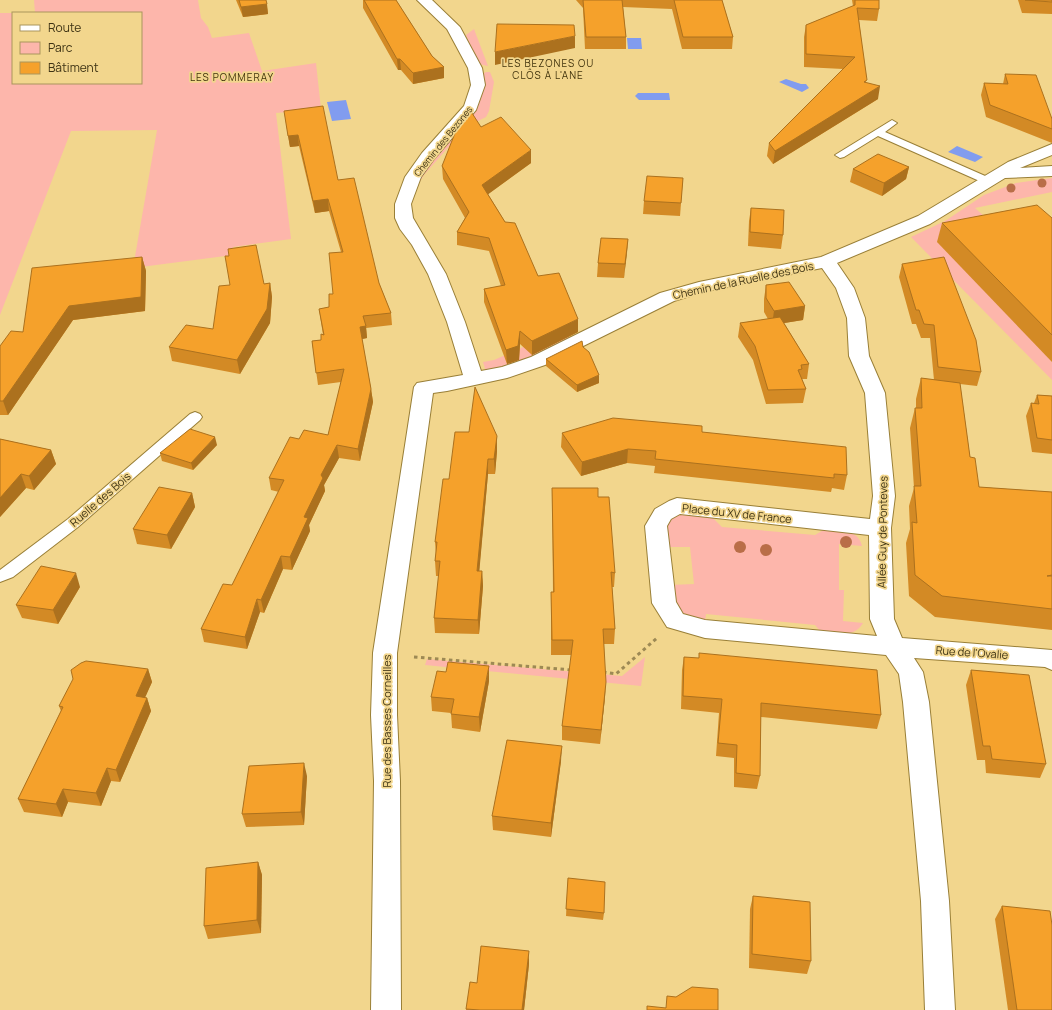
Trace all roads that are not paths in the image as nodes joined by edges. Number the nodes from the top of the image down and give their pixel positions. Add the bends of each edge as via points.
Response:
1 (424, 0) edge
2 (892, 123) dead end
3 (879, 133) junction
4 (1052, 149) edge
5 (840, 155) dead end
6 (1052, 171) edge
7 (992, 178) junction
8 (827, 261) junction
9 (474, 379) junction
10 (424, 387) joint
11 (195, 417) dead end
12 (880, 528) junction
13 (0, 576) edge
14 (893, 646) junction
15 (1052, 660) edge
16 (386, 1010) edge
17 (940, 1010) edge

1 - 9 street, Chemin des Bezones via 453,27 475,68 478,85 471,107 413,177 403,204 404,218 437,274
2 - 3 lane
3 - 5 lane
3 - 7 lane, Chemin de la Ruelle des Bois
4 - 7 street, Chemin de la Ruelle des Bois via 1014,165
6 - 7 street, Chemin de la Ruelle des Bois
7 - 8 street, Chemin de la Ruelle des Bois via 924,220
8 - 9 street, Chemin de la Ruelle des Bois via 667,296 538,361 507,372
8 - 12 street, Allée Guy de Ponteves via 845,288 856,318 859,356 875,393 884,496
9 - 10 street, Chemin de la Ruelle des Bois
10 - 16 street, Rue des Basses Corneilles via 385,653
11 - 13 lane, Ruelle des Bois via 73,523
12 - 14 street, Allée Guy de Ponteves via 882,619
12 - 14 street, Place du XV de France via 677,506 663,514 656,526 664,603 675,621 705,629
14 - 15 street, Rue de l'Ovalie
14 - 17 street, Allée Guy de Ponteves via 911,672 916,702 935,901

